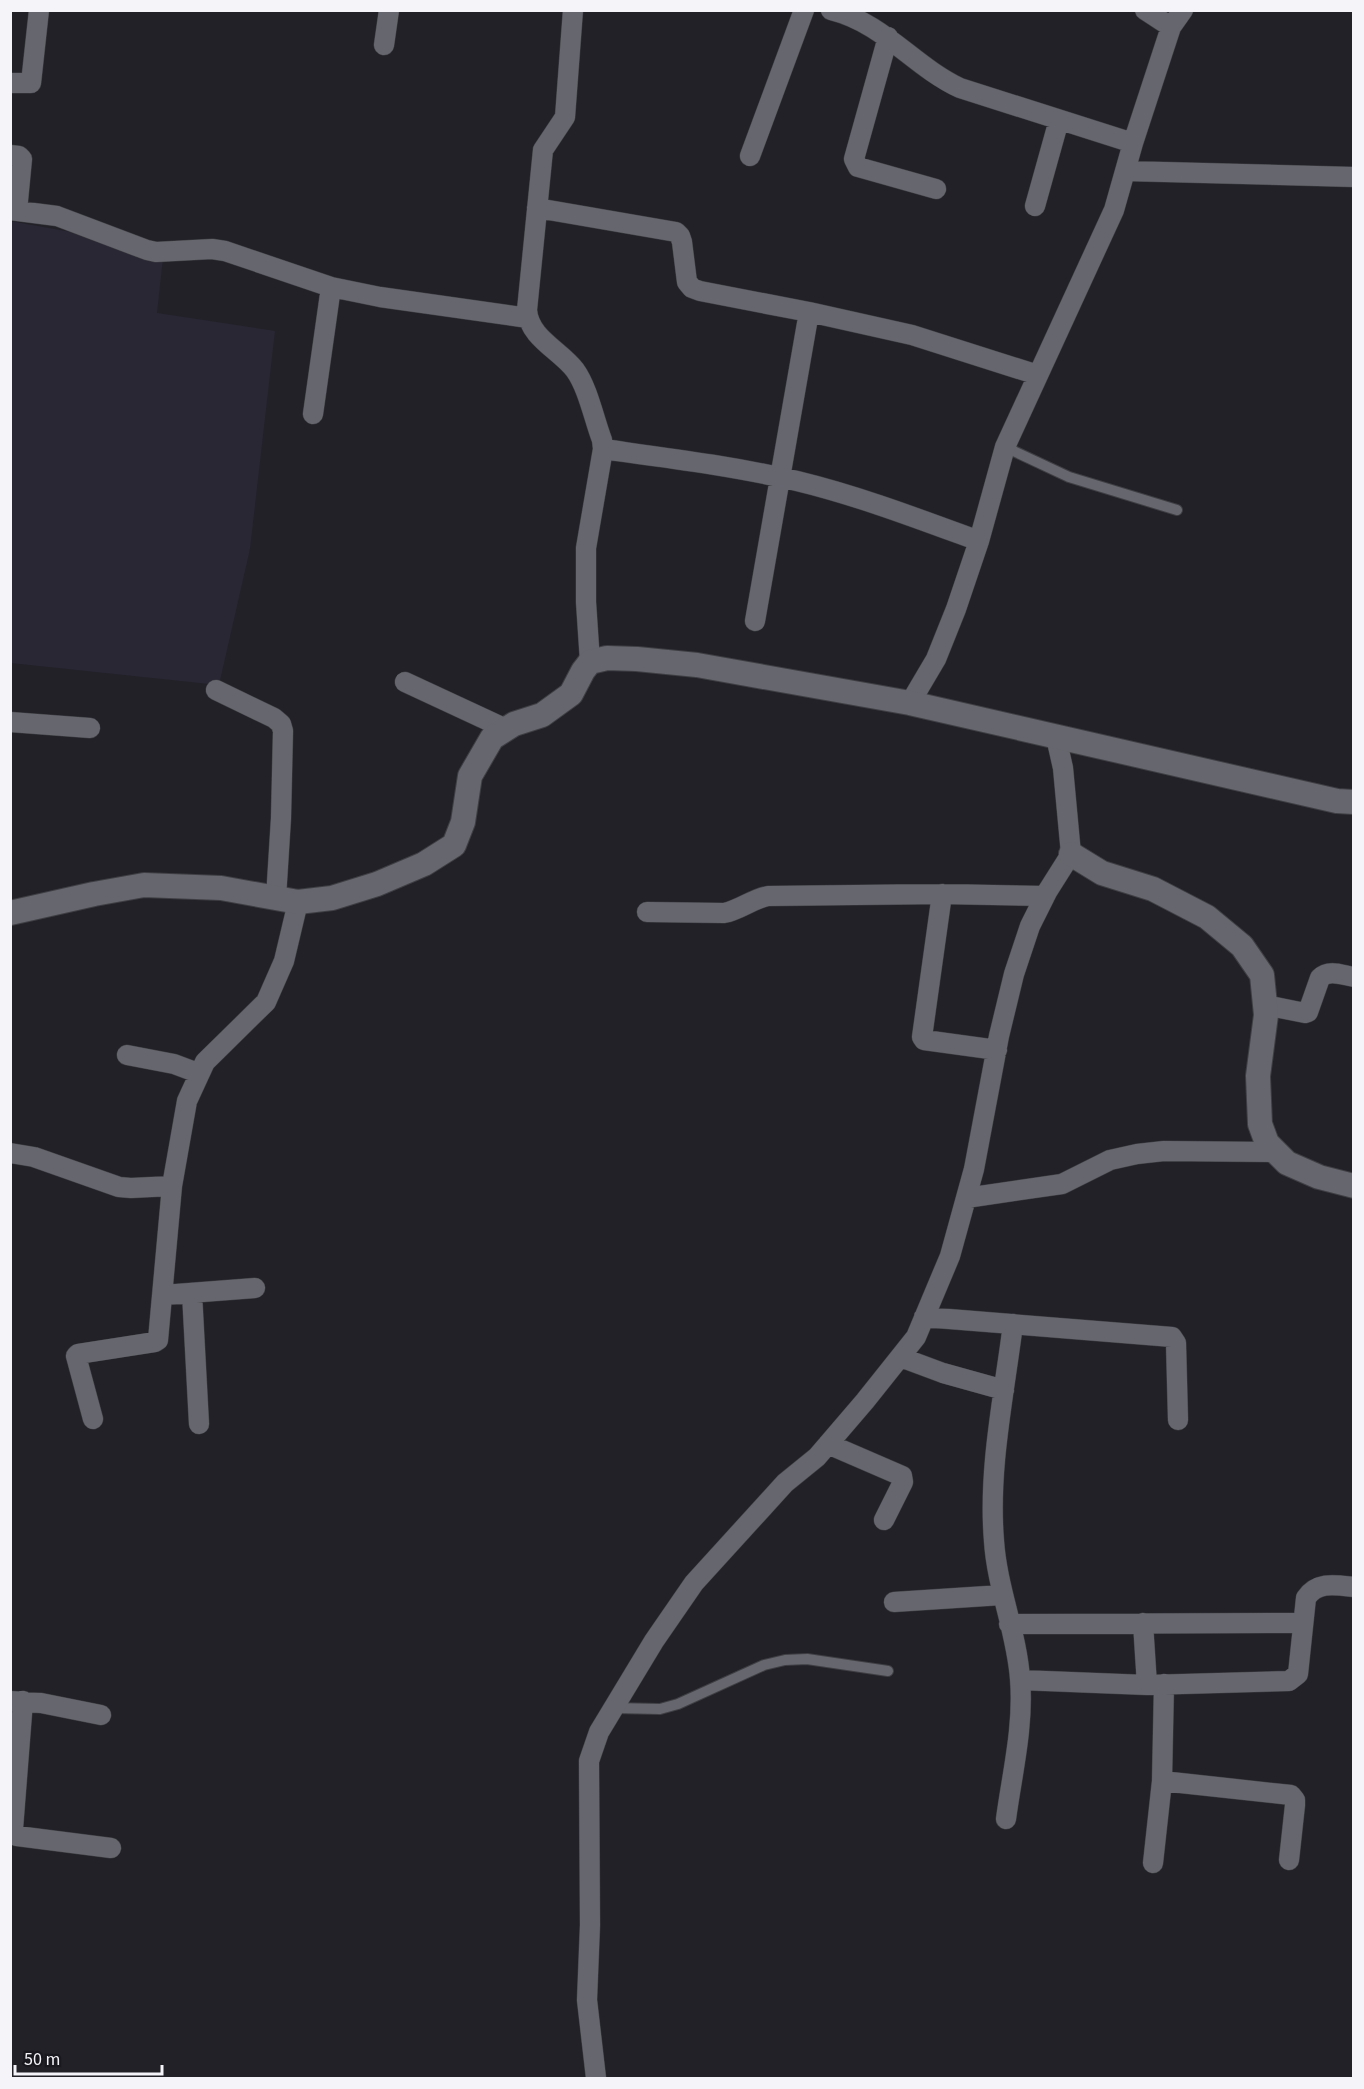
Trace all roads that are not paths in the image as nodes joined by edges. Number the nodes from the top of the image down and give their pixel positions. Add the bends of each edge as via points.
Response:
1 (39, 10) edge
2 (389, 10) edge
3 (573, 10) edge
4 (804, 10) edge
5 (831, 10) edge
6 (1145, 10) edge
7 (1183, 10) edge
8 (1171, 27) junction
9 (888, 37) junction
10 (384, 45) dead end
11 (10, 83) edge
12 (1059, 120) junction
13 (1133, 143) junction
14 (10, 155) edge
15 (750, 156) dead end
16 (1125, 171) junction
17 (1353, 177) edge
18 (936, 189) dead end
19 (1035, 206) dead end
20 (537, 208) junction
21 (14, 211) edge
22 (331, 287) junction
23 (809, 312) junction
24 (528, 318) junction
25 (1038, 375) junction
26 (314, 414) dead end
27 (1005, 447) junction
28 (603, 449) junction
29 (782, 478) junction
30 (1177, 510) dead end
31 (979, 541) junction
32 (755, 621) dead end
33 (590, 662) junction
34 (405, 682) dead end
35 (216, 690) dead end
36 (910, 703) junction
37 (10, 722) edge
38 (90, 728) dead end
39 (506, 729) junction
40 (1056, 736) junction
41 (1353, 802) edge
42 (1071, 854) junction
43 (942, 894) junction
44 (1045, 896) junction
45 (287, 900) junction
46 (647, 912) dead end
47 (10, 914) edge
48 (1353, 977) edge
49 (1265, 1005) junction
50 (997, 1050) junction
51 (127, 1054) dead end
52 (198, 1073) junction
53 (1276, 1152) junction
54 (10, 1153) edge
55 (172, 1186) junction
56 (1353, 1186) edge
57 (966, 1198) junction
58 (255, 1288) dead end
59 (192, 1293) junction
60 (163, 1295) junction
61 (924, 1317) junction
62 (1013, 1324) junction
63 (900, 1357) junction
64 (1004, 1390) junction
65 (93, 1419) dead end
66 (1178, 1420) dead end
67 (199, 1424) dead end
68 (828, 1444) junction
69 (884, 1520) dead end
70 (1353, 1587) edge
71 (1002, 1595) junction
72 (894, 1602) dead end
73 (1143, 1623) junction
74 (1303, 1623) junction
75 (1009, 1624) junction
76 (888, 1671) dead end
77 (1020, 1680) junction
78 (1156, 1685) junction
79 (16, 1701) edge
80 (614, 1708) junction
81 (102, 1715) dead end
82 (1162, 1781) junction
83 (12, 1807) edge
84 (1006, 1819) dead end
85 (111, 1848) dead end
86 (1289, 1860) dead end
87 (1153, 1863) dead end
88 (596, 2079) edge

1 - 11 street via 31,84
2 - 10 street
3 - 20 street via 565,117 543,150
4 - 15 street
5 - 9 street via 856,18
6 - 8 street
7 - 8 street
8 - 13 street
9 - 12 street via 940,79
9 - 18 street via 854,159 858,167
12 - 13 street
12 - 19 street
13 - 16 street
14 - 21 street via 21,159
16 - 17 street
16 - 25 street via 1114,210
20 - 23 street via 676,232 682,242 687,282 692,288
20 - 24 street
21 - 22 street via 57,216 147,250 225,251
22 - 24 street
22 - 26 street
23 - 25 street via 912,335
23 - 29 street
24 - 28 street via 537,334 578,374
25 - 27 street
27 - 30 lane via 1069,477
27 - 31 street
28 - 29 street
28 - 33 street via 586,548
29 - 31 street via 870,501
29 - 32 street
31 - 36 street via 936,659
33 - 36 street via 607,658 697,665
33 - 39 street via 571,694 542,714
34 - 39 street
35 - 45 street via 281,724 281,818
36 - 40 street
37 - 38 street
39 - 45 street via 492,738 470,776 463,822 454,845 424,864 377,884 332,898
40 - 41 street
40 - 42 street via 1064,768
42 - 44 street
42 - 49 street via 1102,873 1153,889 1207,918 1242,946 1262,975
43 - 44 street
43 - 46 street via 768,896 724,913
43 - 50 street via 922,1037
44 - 50 street via 1014,974
45 - 47 street via 220,888 144,885
45 - 52 street via 284,961 266,1002
48 - 49 street via 1329,973 1320,978 1305,1013
49 - 53 street via 1258,1076 1260,1124 1267,1143
50 - 57 street
51 - 52 street
52 - 55 street via 187,1101
53 - 56 street via 1287,1163
53 - 57 street via 1137,1154 1110,1160 1062,1184
54 - 55 street via 34,1157 119,1186
55 - 60 street
57 - 61 street via 950,1256
58 - 59 street
59 - 60 street
59 - 67 street
60 - 65 street via 155,1342 76,1356
61 - 62 street
61 - 63 street via 916,1337
62 - 64 street
62 - 66 street via 1172,1337 1176,1343
63 - 64 street
63 - 68 street
64 - 71 street via 993,1504
68 - 69 street via 902,1476 903,1482
68 - 80 street via 785,1483 694,1583
70 - 74 street via 1331,1585 1311,1591 1306,1598
71 - 72 street
71 - 75 street
73 - 74 street
73 - 75 street
73 - 78 street
74 - 78 street via 1298,1674 1289,1681
75 - 77 street
76 - 80 lane via 807,1659 785,1660 764,1665 678,1704 660,1709
77 - 78 street
77 - 84 street via 1021,1714
78 - 82 street
79 - 81 street
79 - 83 street
80 - 88 street via 599,1732 589,1761 587,2000
82 - 86 street via 1291,1795 1295,1804
82 - 87 street
83 - 85 street via 17,1836

